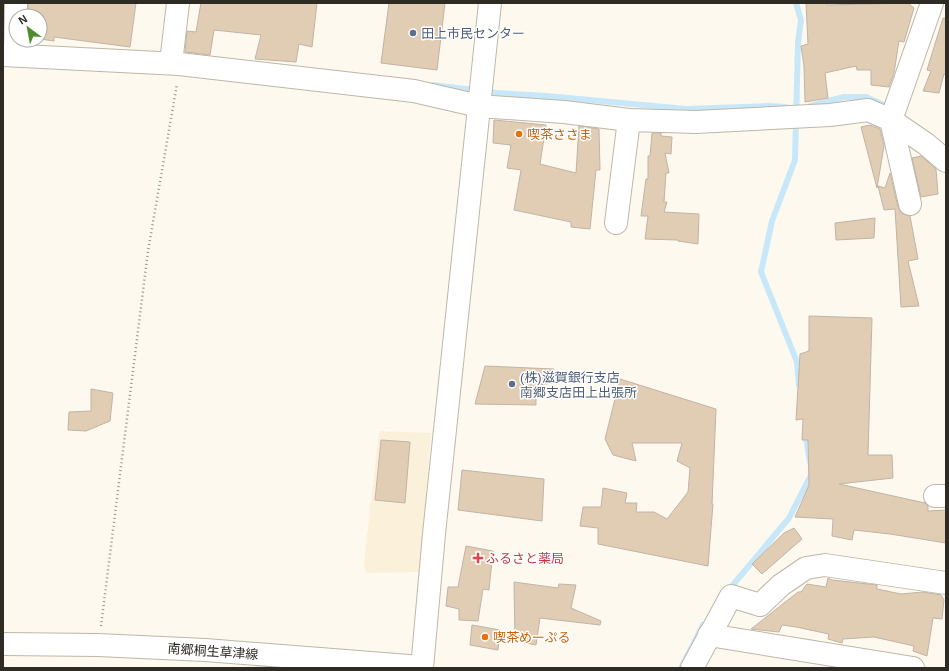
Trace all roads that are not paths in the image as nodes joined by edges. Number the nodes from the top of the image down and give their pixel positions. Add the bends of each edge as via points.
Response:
1 (16, 3) edge
2 (178, 3) edge
3 (490, 3) edge
4 (932, 3) edge
5 (9, 55) edge
6 (175, 64) junction
7 (479, 106) junction
8 (629, 120) junction
9 (891, 120) junction
10 (946, 161) edge
11 (910, 204) dead end
12 (616, 223) dead end
13 (946, 582) edge
14 (709, 635) junction
15 (3, 644) edge
16 (425, 668) edge
17 (692, 668) edge
18 (913, 668) edge

1 - 5 street
2 - 6 street
3 - 7 street
4 - 9 street
5 - 6 street
6 - 7 street via 414,91
7 - 8 street
7 - 16 street via 434,526
8 - 9 street via 696,122 830,115 868,110
8 - 12 street
9 - 10 street
9 - 11 street
13 - 14 street via 825,565 806,568 781,585 760,605 731,596
14 - 17 street
14 - 18 street
15 - 16 street, 南郷桐生草津線 via 205,650

